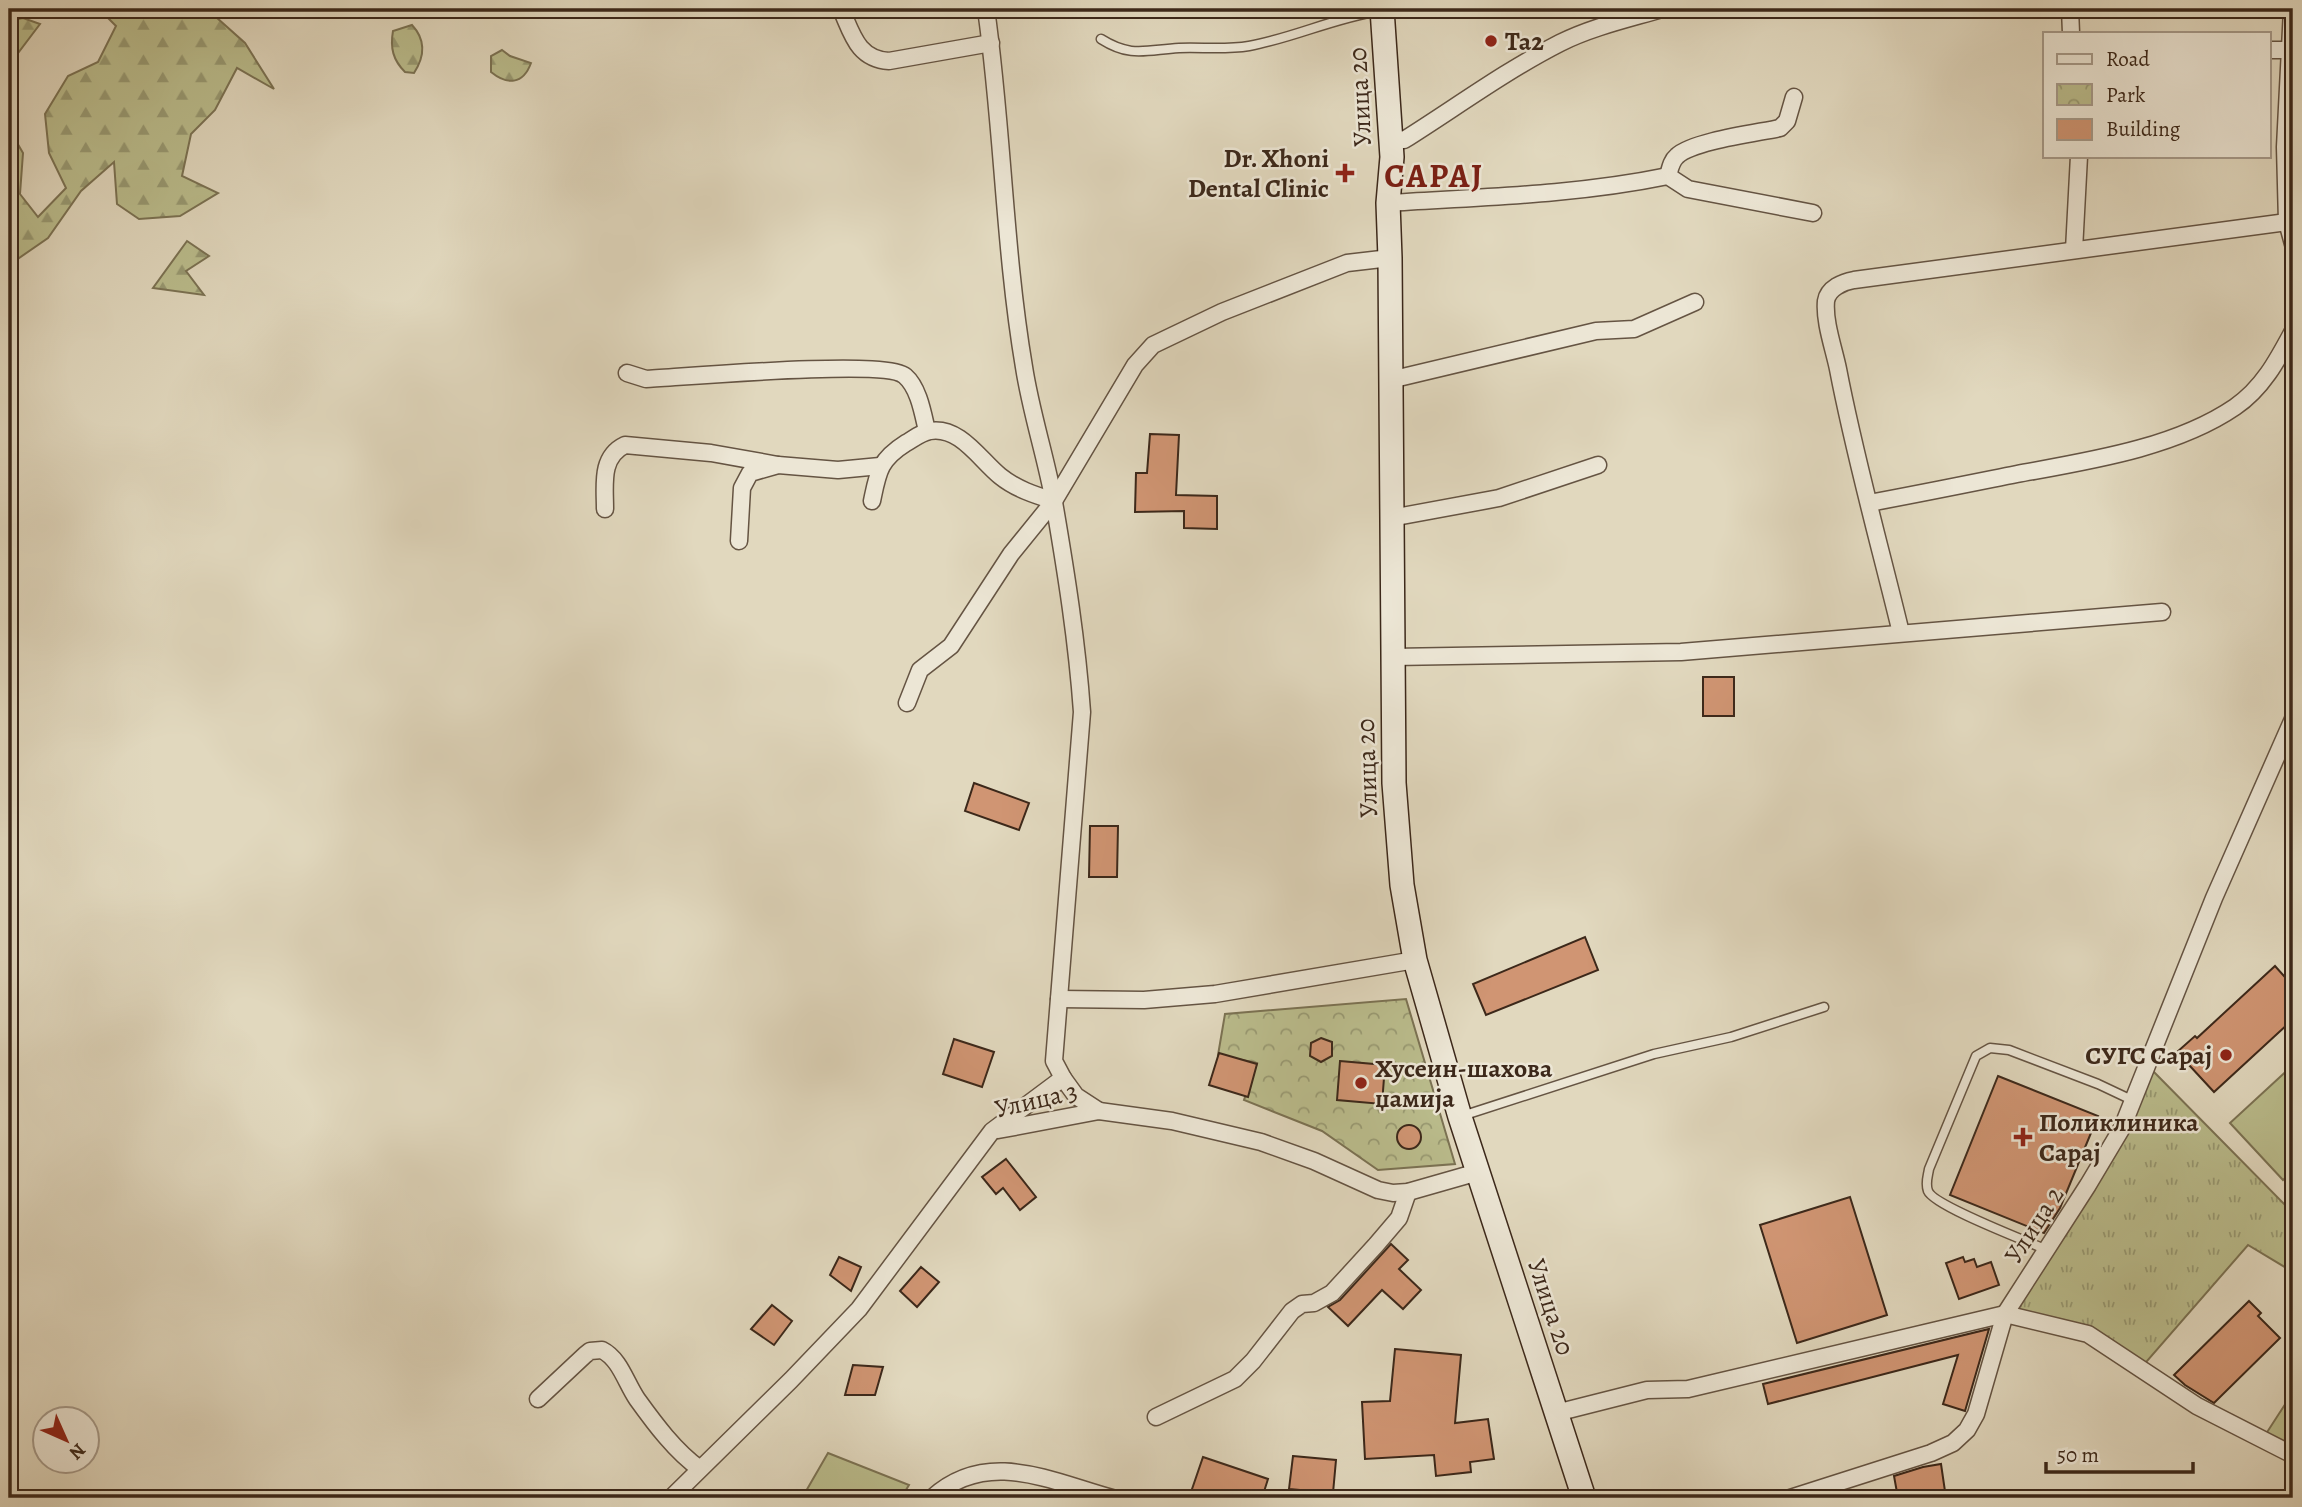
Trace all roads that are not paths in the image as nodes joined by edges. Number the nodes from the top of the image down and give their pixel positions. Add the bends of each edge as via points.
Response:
1 (841, 9) edge
2 (986, 9) edge
3 (1662, 9) edge
4 (2070, 9) edge
5 (2292, 9) edge
6 (1382, 10) edge
7 (2071, 32) edge
8 (1101, 39) dead end
9 (991, 43) junction
10 (2270, 50) edge
11 (2289, 50) junction
12 (1794, 96) dead end
13 (1389, 138) junction
14 (2079, 158) edge
15 (1668, 176) junction
16 (1388, 202) junction
17 (1813, 213) dead end
18 (2287, 222) junction
19 (2293, 244) edge
20 (2074, 250) junction
21 (1390, 258) junction
22 (1695, 302) dead end
23 (2293, 331) edge
24 (627, 373) dead end
25 (1390, 380) junction
26 (927, 431) junction
27 (778, 464) junction
28 (880, 466) junction
29 (1598, 466) dead end
30 (872, 501) dead end
31 (1054, 502) junction
32 (1869, 503) junction
33 (605, 509) dead end
34 (1391, 518) junction
35 (739, 541) dead end
36 (2162, 612) dead end
37 (1901, 634) junction
38 (1393, 657) junction
39 (906, 703) dead end
40 (2293, 719) edge
41 (2287, 755) edge
42 (1415, 960) junction
43 (1059, 999) junction
44 (1824, 1007) dead end
45 (1063, 1078) junction
46 (2134, 1101) junction
47 (1099, 1111) junction
48 (1460, 1117) junction
49 (992, 1131) junction
50 (1478, 1172) junction
51 (1408, 1192) junction
52 (2048, 1250) junction
53 (2005, 1314) junction
54 (538, 1399) dead end
55 (1556, 1413) junction
56 (1156, 1417) dead end
57 (2293, 1455) edge
58 (700, 1469) junction
59 (671, 1498) edge
60 (932, 1498) edge
61 (1112, 1498) edge
62 (1584, 1498) edge
63 (1790, 1498) edge

1 - 9 street via 856,43 878,60
2 - 9 street
3 - 13 street via 1561,42 1404,140
4 - 7 street
5 - 11 street
6 - 8 lane via 1272,41 1227,48 1130,52
6 - 13 street, Улица 20
9 - 31 street via 1024,368
10 - 11 street
11 - 18 street
12 - 15 street via 1787,121 1780,128 1678,155
13 - 16 street, Улица 20
14 - 20 street
15 - 16 street via 1539,194
15 - 17 street via 1688,189
16 - 21 street, Улица 20
18 - 19 street
18 - 20 street
20 - 32 street via 1854,280 1832,290 1826,299 1829,321
21 - 25 street, Улица 20
21 - 31 street via 1348,263 1222,312 1153,345 1135,365
22 - 25 street via 1634,329 1596,331
23 - 32 street via 2261,384 2237,406 2202,426 2127,451
24 - 26 street via 646,379 808,370 895,371 911,385
25 - 34 street, Улица 20
26 - 28 street
26 - 31 street via 960,438 1001,477
27 - 28 street via 829,470
27 - 33 street via 625,444 615,449 606,467
27 - 35 street via 750,473 744,480
28 - 30 street
29 - 34 street via 1499,498
31 - 39 street via 1011,554 951,646 920,670
31 - 43 street via 1074,625 1082,712
32 - 37 street
34 - 38 street, Улица 20
36 - 37 street
37 - 38 street via 1681,652
38 - 42 street, Улица 20 via 1395,794 1402,885
40 - 41 street, Улица 2
41 - 46 street, Улица 2 via 2214,898
42 - 43 street via 1215,994 1144,1000
42 - 48 street, Улица 20
43 - 45 street via 1054,1061
44 - 48 lane via 1731,1037 1654,1054
45 - 47 street via 1076,1096
45 - 49 street
46 - 52 street, Улица 2
46 - 52 lane via 2010,1050 1990,1048 1976,1056 1930,1169 1928,1190 1955,1210
47 - 49 street, Улица 3
47 - 51 street, Улица 3 via 1251,1139 1378,1190
48 - 50 street, Улица 20
49 - 58 street, Улица 3 via 859,1309
50 - 51 street, Улица 3
50 - 55 street, Улица 20
51 - 56 street via 1399,1218 1332,1293 1292,1311 1235,1379
52 - 53 street, Улица 2
53 - 55 street via 1688,1389 1647,1390
53 - 57 street via 2088,1334 2197,1406
53 - 63 street, Улица 2 via 1976,1414 1953,1443
54 - 58 street via 590,1351 606,1352 676,1448
55 - 62 street, Улица 20
58 - 59 street, Улица 3
60 - 61 street via 967,1477 1008,1470

